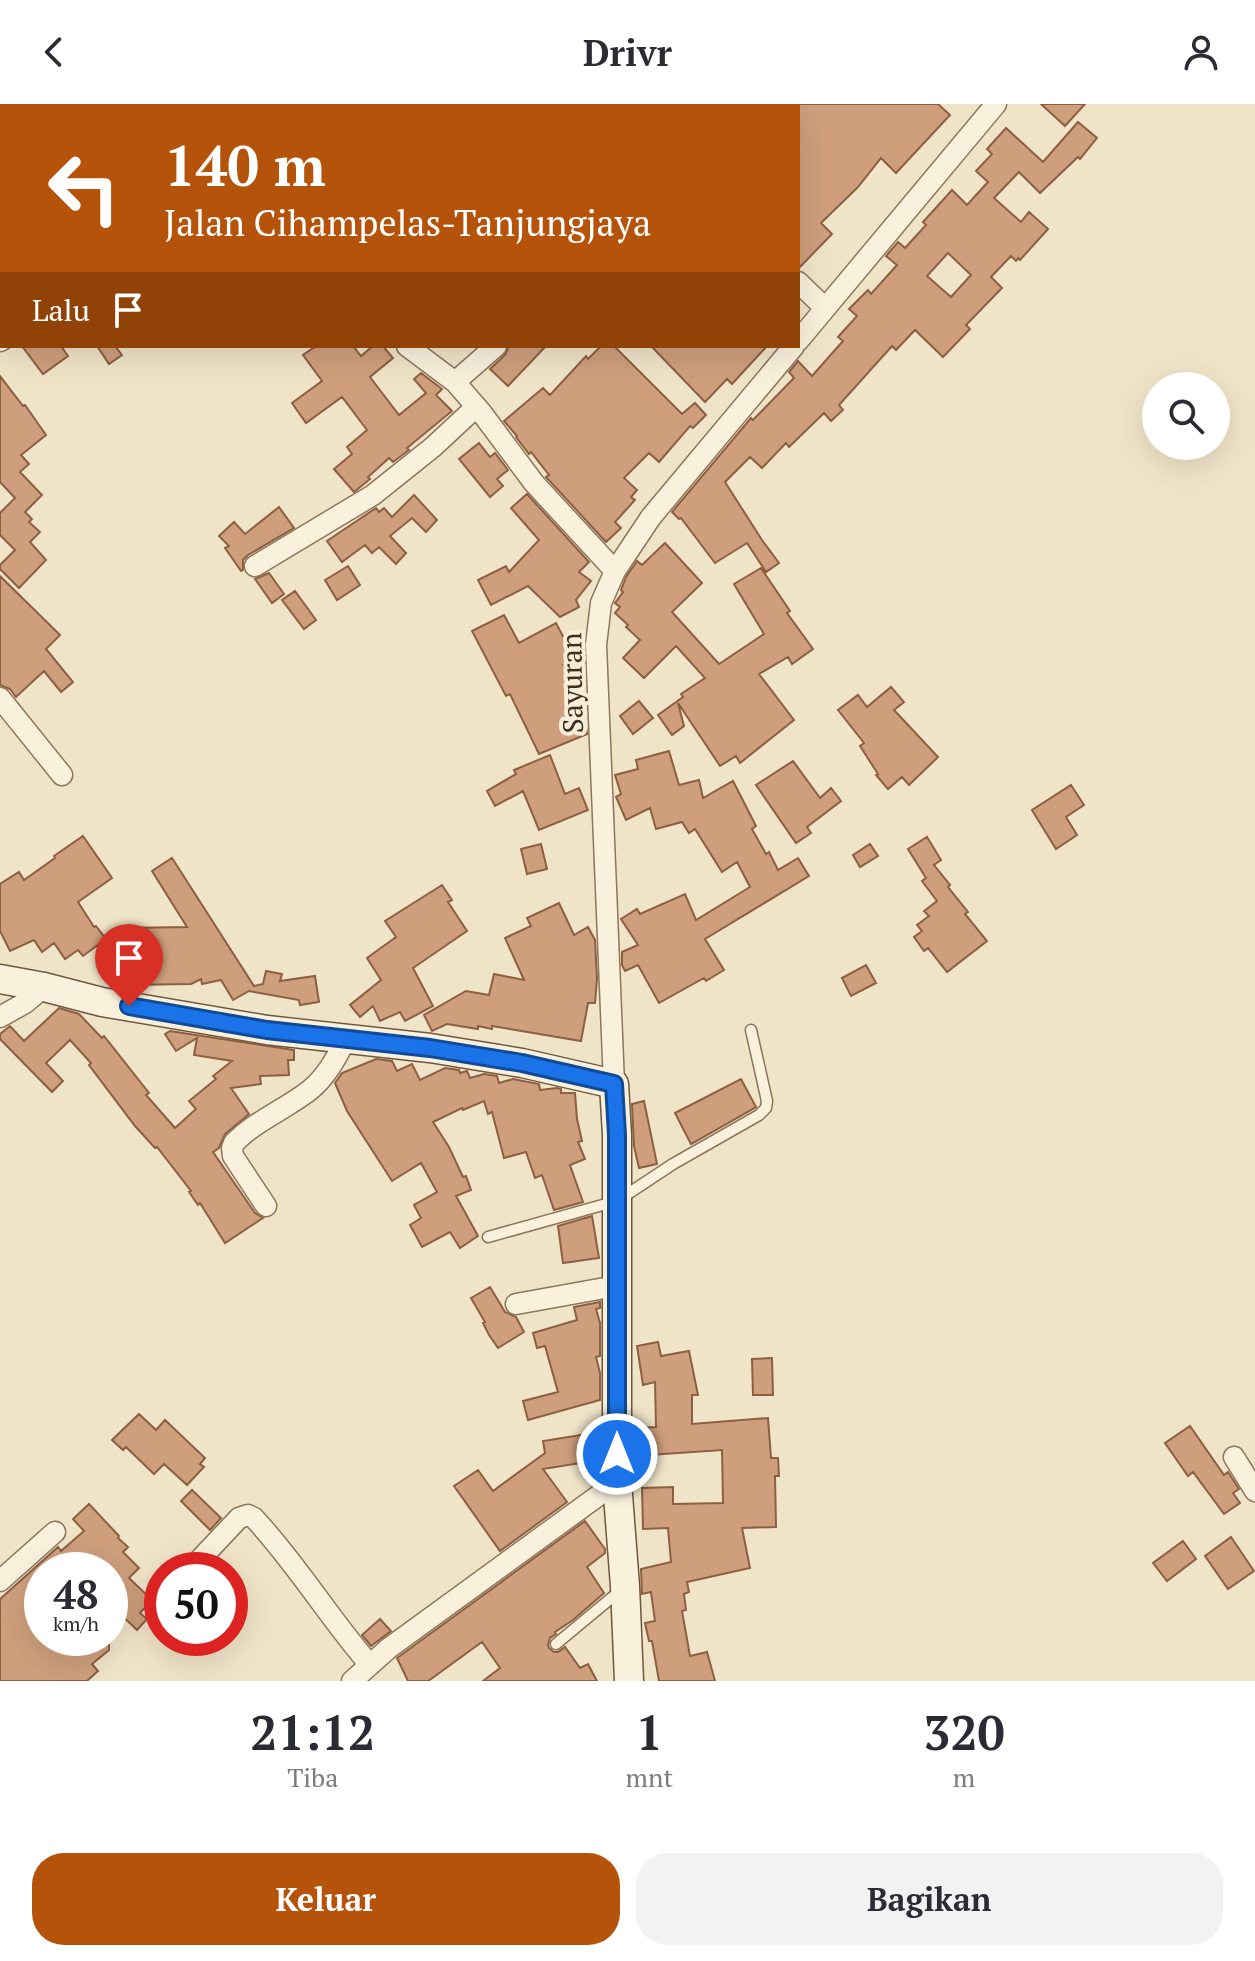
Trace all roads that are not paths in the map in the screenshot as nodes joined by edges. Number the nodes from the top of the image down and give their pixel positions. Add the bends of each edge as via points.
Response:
1 (996, 104) edge
2 (800, 284) edge
3 (825, 308) junction
4 (800, 339) edge
5 (410, 348) edge
6 (494, 348) edge
7 (792, 348) edge
8 (455, 382) junction
9 (476, 407) junction
10 (255, 566) dead end
11 (615, 571) junction
12 (0, 698) edge
13 (62, 775) dead end
14 (0, 979) edge
15 (44, 987) junction
16 (0, 1017) edge
17 (751, 1030) dead end
18 (346, 1039) junction
19 (614, 1084) junction
20 (617, 1201) junction
21 (266, 1206) dead end
22 (488, 1237) dead end
23 (616, 1286) junction
24 (516, 1304) dead end
25 (1234, 1457) dead end
26 (617, 1482) junction
27 (1255, 1491) edge
28 (55, 1532) dead end
29 (207, 1552) edge
30 (0, 1581) edge
31 (625, 1586) junction
32 (556, 1644) dead end
33 (370, 1665) junction
34 (352, 1681) edge
35 (629, 1681) edge

1 - 3 street
2 - 3 street
3 - 4 street
5 - 8 street
6 - 8 street
7 - 11 street, Sayuran via 651,517
8 - 9 street
9 - 10 street via 373,495
9 - 11 street via 534,483
11 - 19 street, Sayuran via 601,603 596,645
12 - 13 street
14 - 15 main road
15 - 16 street
15 - 18 main road via 102,1002
17 - 20 lane via 766,1108
18 - 19 main road via 507,1060
18 - 21 street via 329,1071 312,1088 234,1143 233,1156
19 - 20 main road
20 - 22 lane
20 - 23 main road
23 - 24 street
23 - 26 main road
25 - 27 street
26 - 31 main road
26 - 33 street
28 - 30 street
29 - 33 street via 239,1518 254,1518
31 - 32 lane
31 - 35 main road
33 - 34 street

